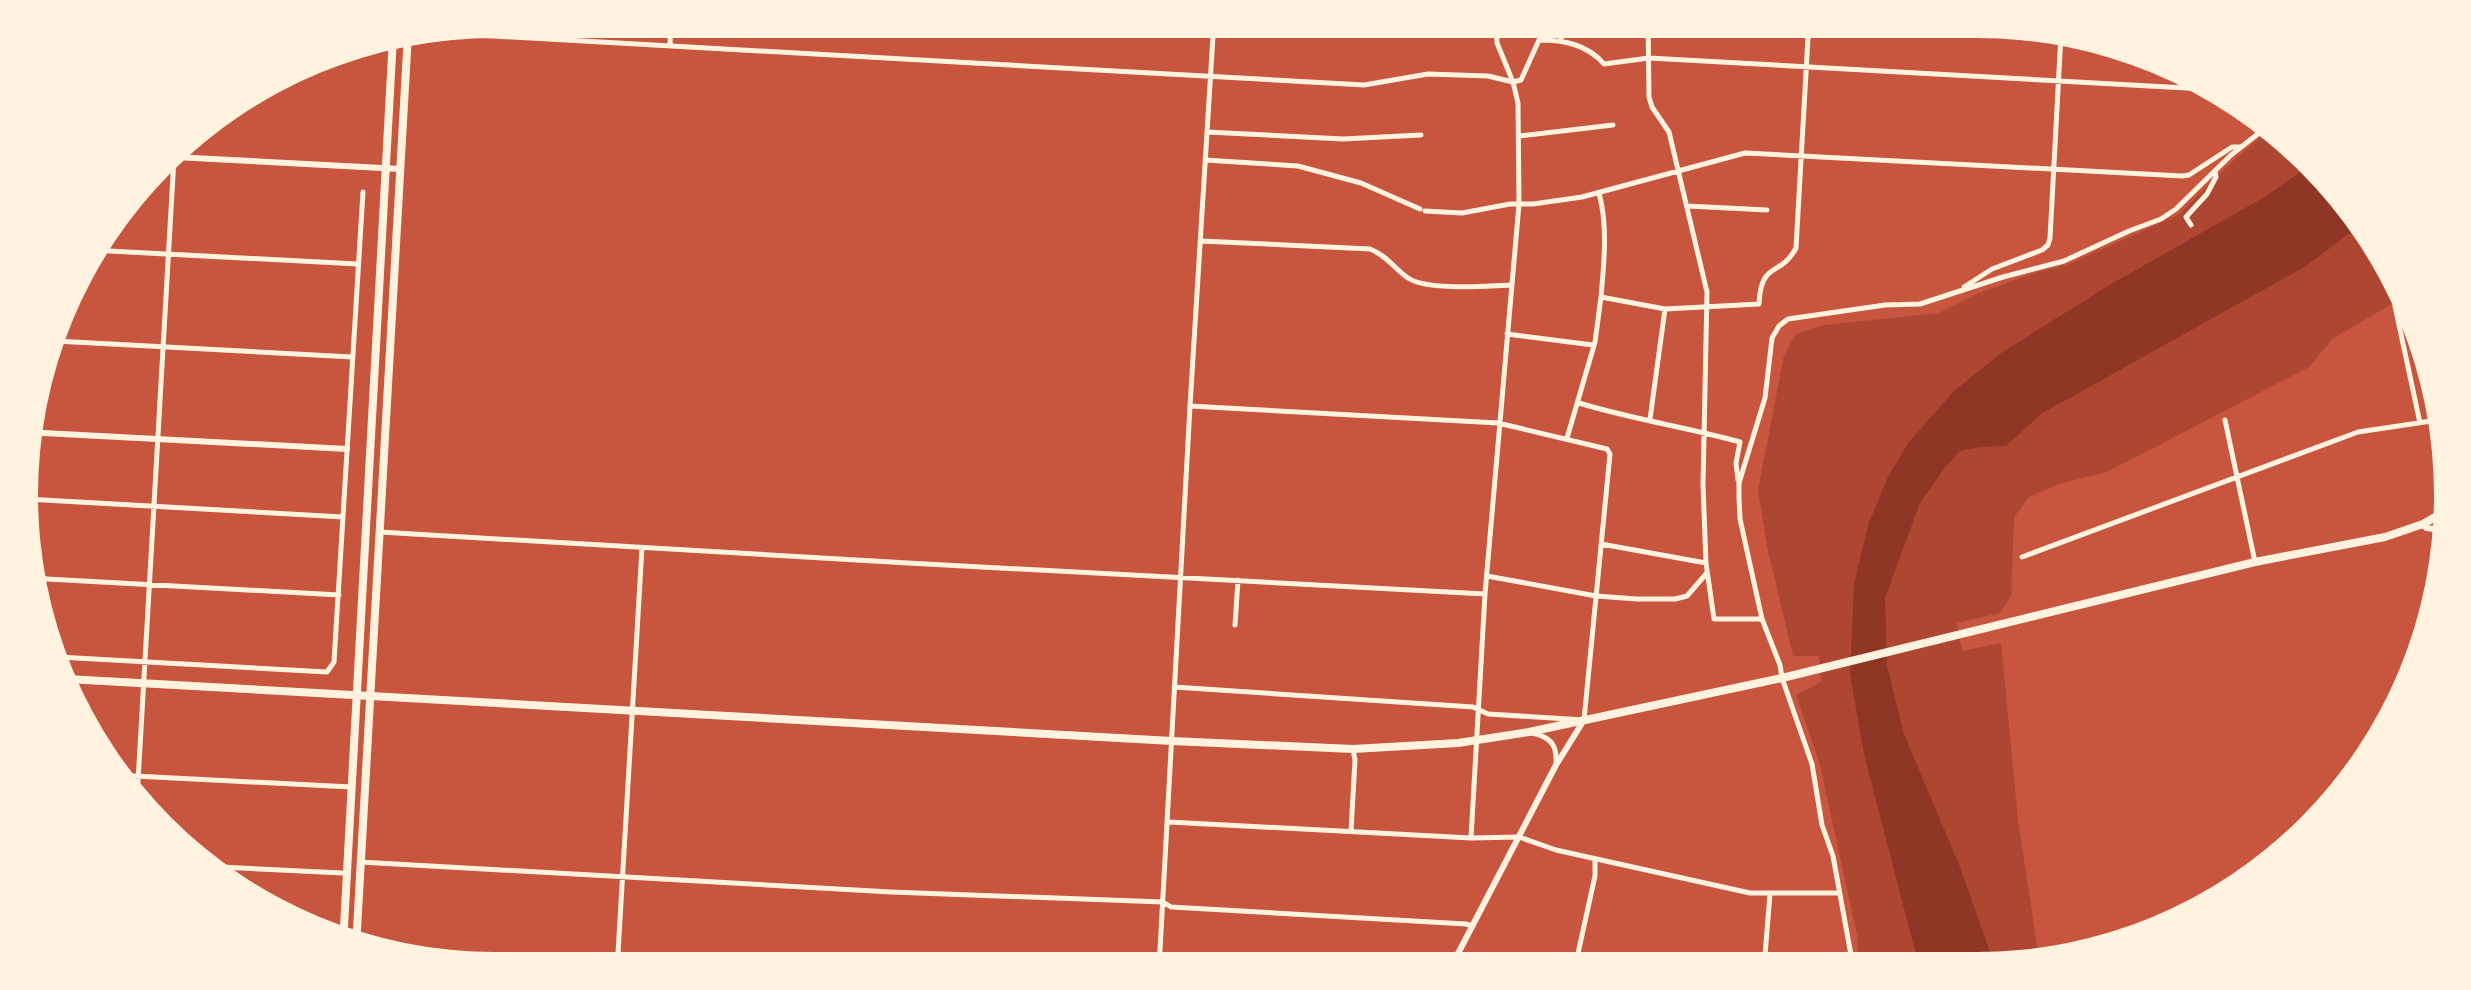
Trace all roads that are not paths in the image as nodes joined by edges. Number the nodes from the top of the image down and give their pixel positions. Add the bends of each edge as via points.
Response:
1 (537, 38) edge
2 (670, 38) edge
3 (1213, 38) edge
4 (1497, 38) edge
5 (1648, 38) edge
6 (1808, 38) edge
7 (1560, 40) joint
8 (670, 45) junction
9 (2061, 45) edge
10 (407, 46) edge
11 (393, 49) edge
12 (1649, 58) junction
13 (1806, 68) junction
14 (1210, 77) junction
15 (2059, 81) junction
16 (1513, 82) junction
17 (2184, 88) edge
18 (1613, 125) dead end
19 (1207, 132) junction
20 (2257, 134) edge
21 (1421, 135) dead end
22 (1519, 136) junction
23 (2240, 147) junction
24 (1801, 154) junction
25 (186, 158) edge
26 (1205, 160) junction
27 (386, 168) junction
28 (2054, 168) junction
29 (400, 169) junction
30 (1678, 169) junction
31 (170, 172) edge
32 (2215, 172) junction
33 (363, 192) dead end
34 (1599, 192) junction
35 (1519, 204) junction
36 (1687, 206) junction
37 (1767, 210) dead end
38 (2191, 225) dead end
39 (1200, 241) junction
40 (109, 251) edge
41 (168, 254) junction
42 (358, 264) junction
43 (1512, 284) junction
44 (1962, 290) junction
45 (1601, 297) junction
46 (1708, 305) junction
47 (1665, 309) junction
48 (2397, 316) edge
49 (1507, 334) junction
50 (64, 342) edge
51 (1594, 345) junction
52 (163, 347) junction
53 (352, 357) junction
54 (1579, 403) junction
55 (1190, 406) junction
56 (1650, 419) junction
57 (2225, 420) dead end
58 (2428, 422) edge
59 (1498, 423) junction
60 (2420, 423) junction
61 (1704, 432) junction
62 (41, 433) edge
63 (1567, 438) junction
64 (158, 440) junction
65 (347, 449) junction
66 (2238, 476) junction
67 (1739, 483) junction
68 (38, 501) edge
69 (154, 506) junction
70 (344, 518) junction
71 (2433, 518) edge
72 (2423, 524) junction
73 (2433, 529) edge
74 (379, 532) junction
75 (1601, 544) junction
76 (642, 548) junction
77 (2022, 556) dead end
78 (2255, 562) junction
79 (1706, 563) junction
80 (1708, 572) junction
81 (1487, 576) junction
82 (1180, 577) junction
83 (45, 579) edge
84 (1238, 580) junction
85 (150, 585) junction
86 (1485, 594) junction
87 (338, 595) junction
88 (1596, 596) junction
89 (1762, 619) junction
90 (1235, 625) dead end
91 (68, 657) edge
92 (146, 661) junction
93 (1782, 678) junction
94 (77, 679) edge
95 (144, 683) junction
96 (1174, 687) junction
97 (356, 695) junction
98 (371, 696) junction
99 (1480, 710) junction
100 (633, 711) junction
101 (1584, 720) junction
102 (1529, 732) junction
103 (1172, 741) junction
104 (1478, 741) junction
105 (1353, 750) junction
106 (1556, 765) junction
107 (133, 776) edge
108 (138, 776) junction
109 (138, 781) edge
110 (351, 787) junction
111 (1168, 822) junction
112 (1351, 832) junction
113 (1519, 837) junction
114 (1472, 838) junction
115 (1595, 860) junction
116 (360, 862) junction
117 (230, 867) edge
118 (342, 873) dead end
119 (623, 876) junction
120 (1838, 893) junction
121 (1770, 894) junction
122 (1164, 902) junction
123 (1473, 926) junction
124 (344, 927) edge
125 (357, 931) edge
126 (618, 952) edge
127 (1160, 952) edge
128 (1461, 952) edge
129 (1578, 952) edge
130 (1765, 952) edge
131 (1851, 952) edge

1 - 8 street
2 - 8 street
3 - 14 street
4 - 16 street
5 - 12 street
6 - 13 street
7 - 12 street via 1594,52 1604,64
7 - 16 street via 1539,40 1521,80
8 - 14 street
9 - 15 street
10 - 29 main road
11 - 27 main road
12 - 13 street
12 - 30 street via 1649,97 1669,132
13 - 15 street
13 - 24 street
14 - 16 street via 1364,85 1456,74
14 - 19 street
15 - 17 street
15 - 28 street
16 - 22 street
18 - 22 street
19 - 21 street via 1343,139
19 - 26 street
20 - 23 street
22 - 35 street
23 - 28 street via 2182,176
23 - 32 street
24 - 28 street
24 - 30 street via 1745,152
24 - 46 street via 1794,253 1765,276 1759,304
25 - 27 street
26 - 35 street via 1298,166 1361,183 1422,210 1462,213
26 - 39 street
27 - 29 street
27 - 97 main road
28 - 44 street via 2048,245 1992,268
29 - 74 main road
30 - 34 street
30 - 36 street
31 - 41 street
32 - 38 street via 2208,194 2186,218
32 - 44 street via 2161,219 2064,261
33 - 42 street
34 - 35 street
34 - 45 street
35 - 43 street
36 - 37 street
36 - 46 street
39 - 43 street via 1370,249 1418,282
39 - 55 street
40 - 41 street
41 - 42 street
41 - 52 street
42 - 53 street
43 - 49 street
44 - 67 street via 1920,304 1788,319 1778,326
45 - 47 street
45 - 51 street
46 - 47 street
46 - 61 street
47 - 56 street
48 - 60 street
49 - 51 street
49 - 59 street
50 - 52 street
51 - 54 street
52 - 53 street
52 - 64 street
53 - 65 street
54 - 56 street
54 - 63 street
55 - 59 street
55 - 82 street
56 - 61 street
57 - 66 street
58 - 60 street
59 - 63 street
59 - 81 street
60 - 66 street via 2358,432
61 - 67 street via 1740,442
61 - 79 street
62 - 64 street
63 - 75 street via 1610,454
64 - 65 street
64 - 69 street
65 - 70 street
66 - 77 street
66 - 78 street
67 - 89 street via 1740,519
68 - 69 street
69 - 70 street
69 - 85 street
70 - 87 street
71 - 72 main road
72 - 73 street
72 - 78 main road via 2386,538
74 - 76 street
74 - 98 main road
75 - 79 street
75 - 88 street
76 - 82 street
76 - 100 street
78 - 93 main road
79 - 80 street
80 - 88 street via 1687,596 1675,599
80 - 89 street via 1714,619
81 - 86 street
81 - 88 street
82 - 84 street
82 - 96 street
83 - 85 street
84 - 86 street
84 - 90 street
85 - 87 street
85 - 92 street
86 - 99 street
87 - 92 street via 334,662 327,672
88 - 101 street
89 - 93 street
91 - 92 street
92 - 95 street
93 - 101 main road
93 - 120 street via 1812,764
94 - 95 main road
95 - 97 main road
95 - 108 street
96 - 99 street
96 - 103 street
97 - 98 main road
97 - 110 main road
98 - 100 main road
98 - 116 main road
99 - 101 street
99 - 104 street
100 - 103 main road
100 - 119 street
101 - 102 main road
101 - 106 street
102 - 104 main road
102 - 106 street via 1553,743
103 - 105 main road
103 - 111 street
104 - 105 main road
104 - 114 street
105 - 112 street
106 - 113 street
107 - 108 street
108 - 109 street
108 - 110 street
110 - 124 main road
111 - 112 street
111 - 122 street
112 - 114 street
113 - 114 street
113 - 115 street
113 - 123 street
115 - 121 street
115 - 129 street
116 - 119 street
116 - 125 main road
117 - 118 street
119 - 122 street
119 - 126 street
120 - 121 street
120 - 131 street
121 - 130 street
122 - 123 street
122 - 127 street
123 - 128 street

